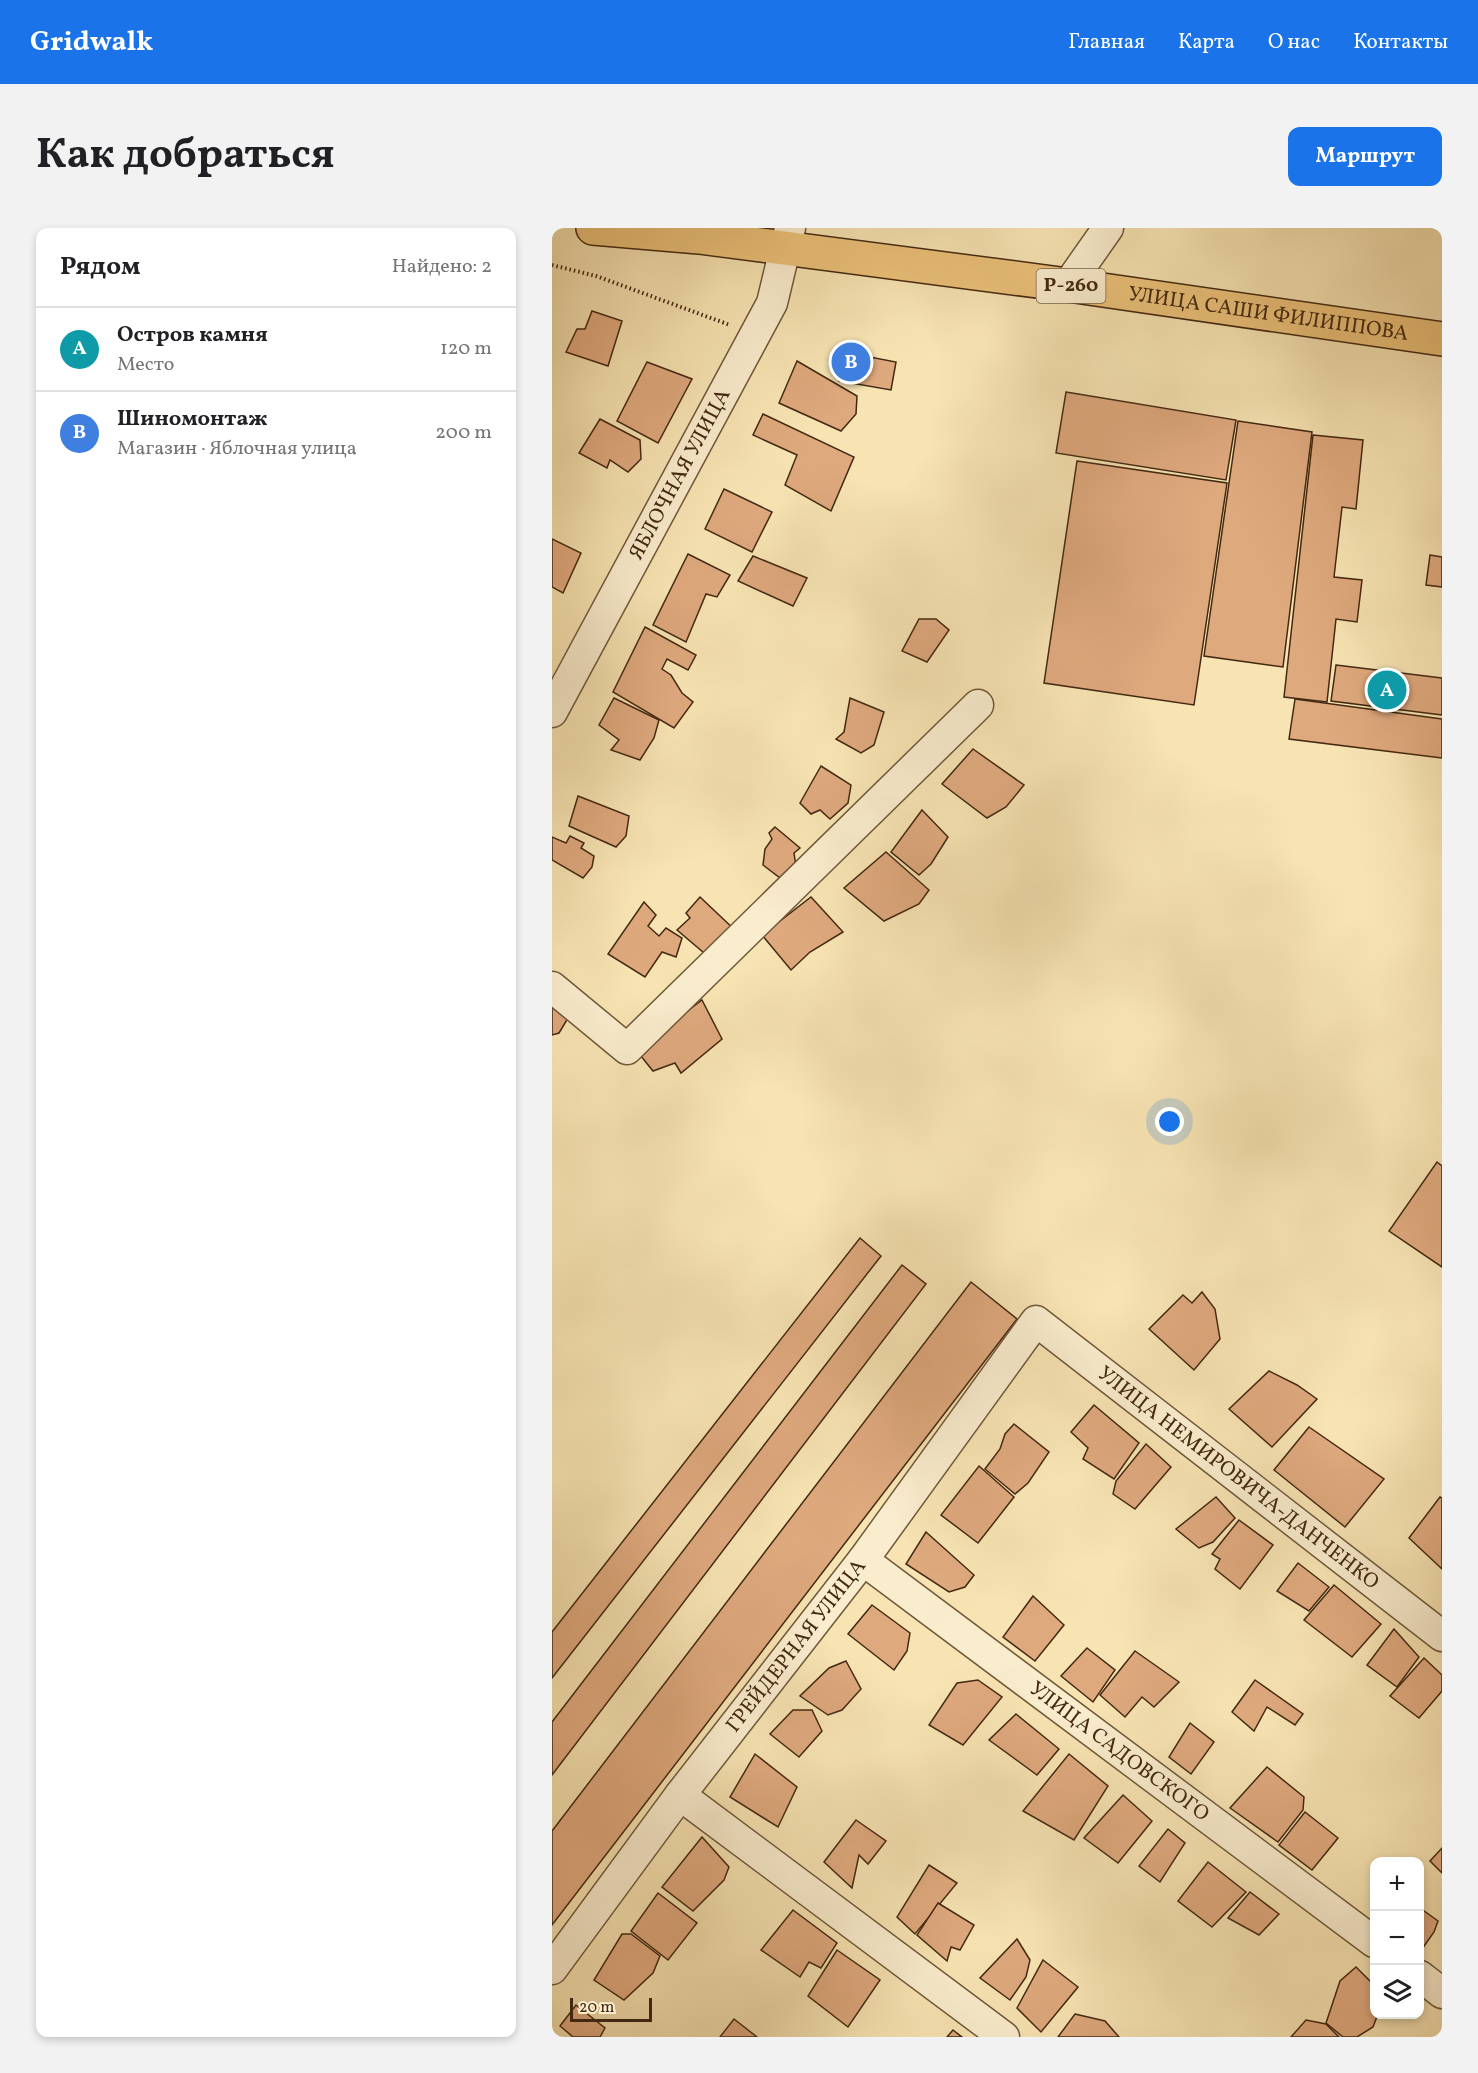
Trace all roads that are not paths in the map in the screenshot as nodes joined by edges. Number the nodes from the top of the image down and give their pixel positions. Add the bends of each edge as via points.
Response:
1 (593, 228) edge
2 (1108, 228) edge
3 (686, 232) edge
4 (788, 238) edge
5 (1068, 285) junction
6 (1442, 339) edge
7 (978, 705) dead end
8 (552, 712) edge
9 (552, 987) edge
10 (1036, 1321) joint
11 (863, 1560) junction
12 (1442, 1636) edge
13 (680, 1795) junction
14 (1370, 1939) edge
15 (552, 1969) edge
16 (1424, 1980) edge
17 (1442, 1993) edge
18 (1004, 2037) edge

1 - 3 highway, УЛИЦА САШИ ФИЛИППОВА / Р-260
2 - 5 street
3 - 4 highway, УЛИЦА САШИ ФИЛИППОВА / Р-260
4 - 5 highway, УЛИЦА САШИ ФИЛИППОВА / Р-260
4 - 8 street, ЯБЛОЧНАЯ УЛИЦА via 772,303
5 - 6 highway, УЛИЦА САШИ ФИЛИППОВА / Р-260
7 - 9 street via 627,1049
10 - 11 street, ГРЕЙДЕРНАЯ УЛИЦА
10 - 12 street, УЛИЦА НЕМИРОВИЧА-ДАНЧЕНКО
11 - 13 street, ГРЕЙДЕРНАЯ УЛИЦА
11 - 14 street, УЛИЦА САДОВСКОГО
13 - 15 street, ГРЕЙДЕРНАЯ УЛИЦА
13 - 18 street
16 - 17 street

